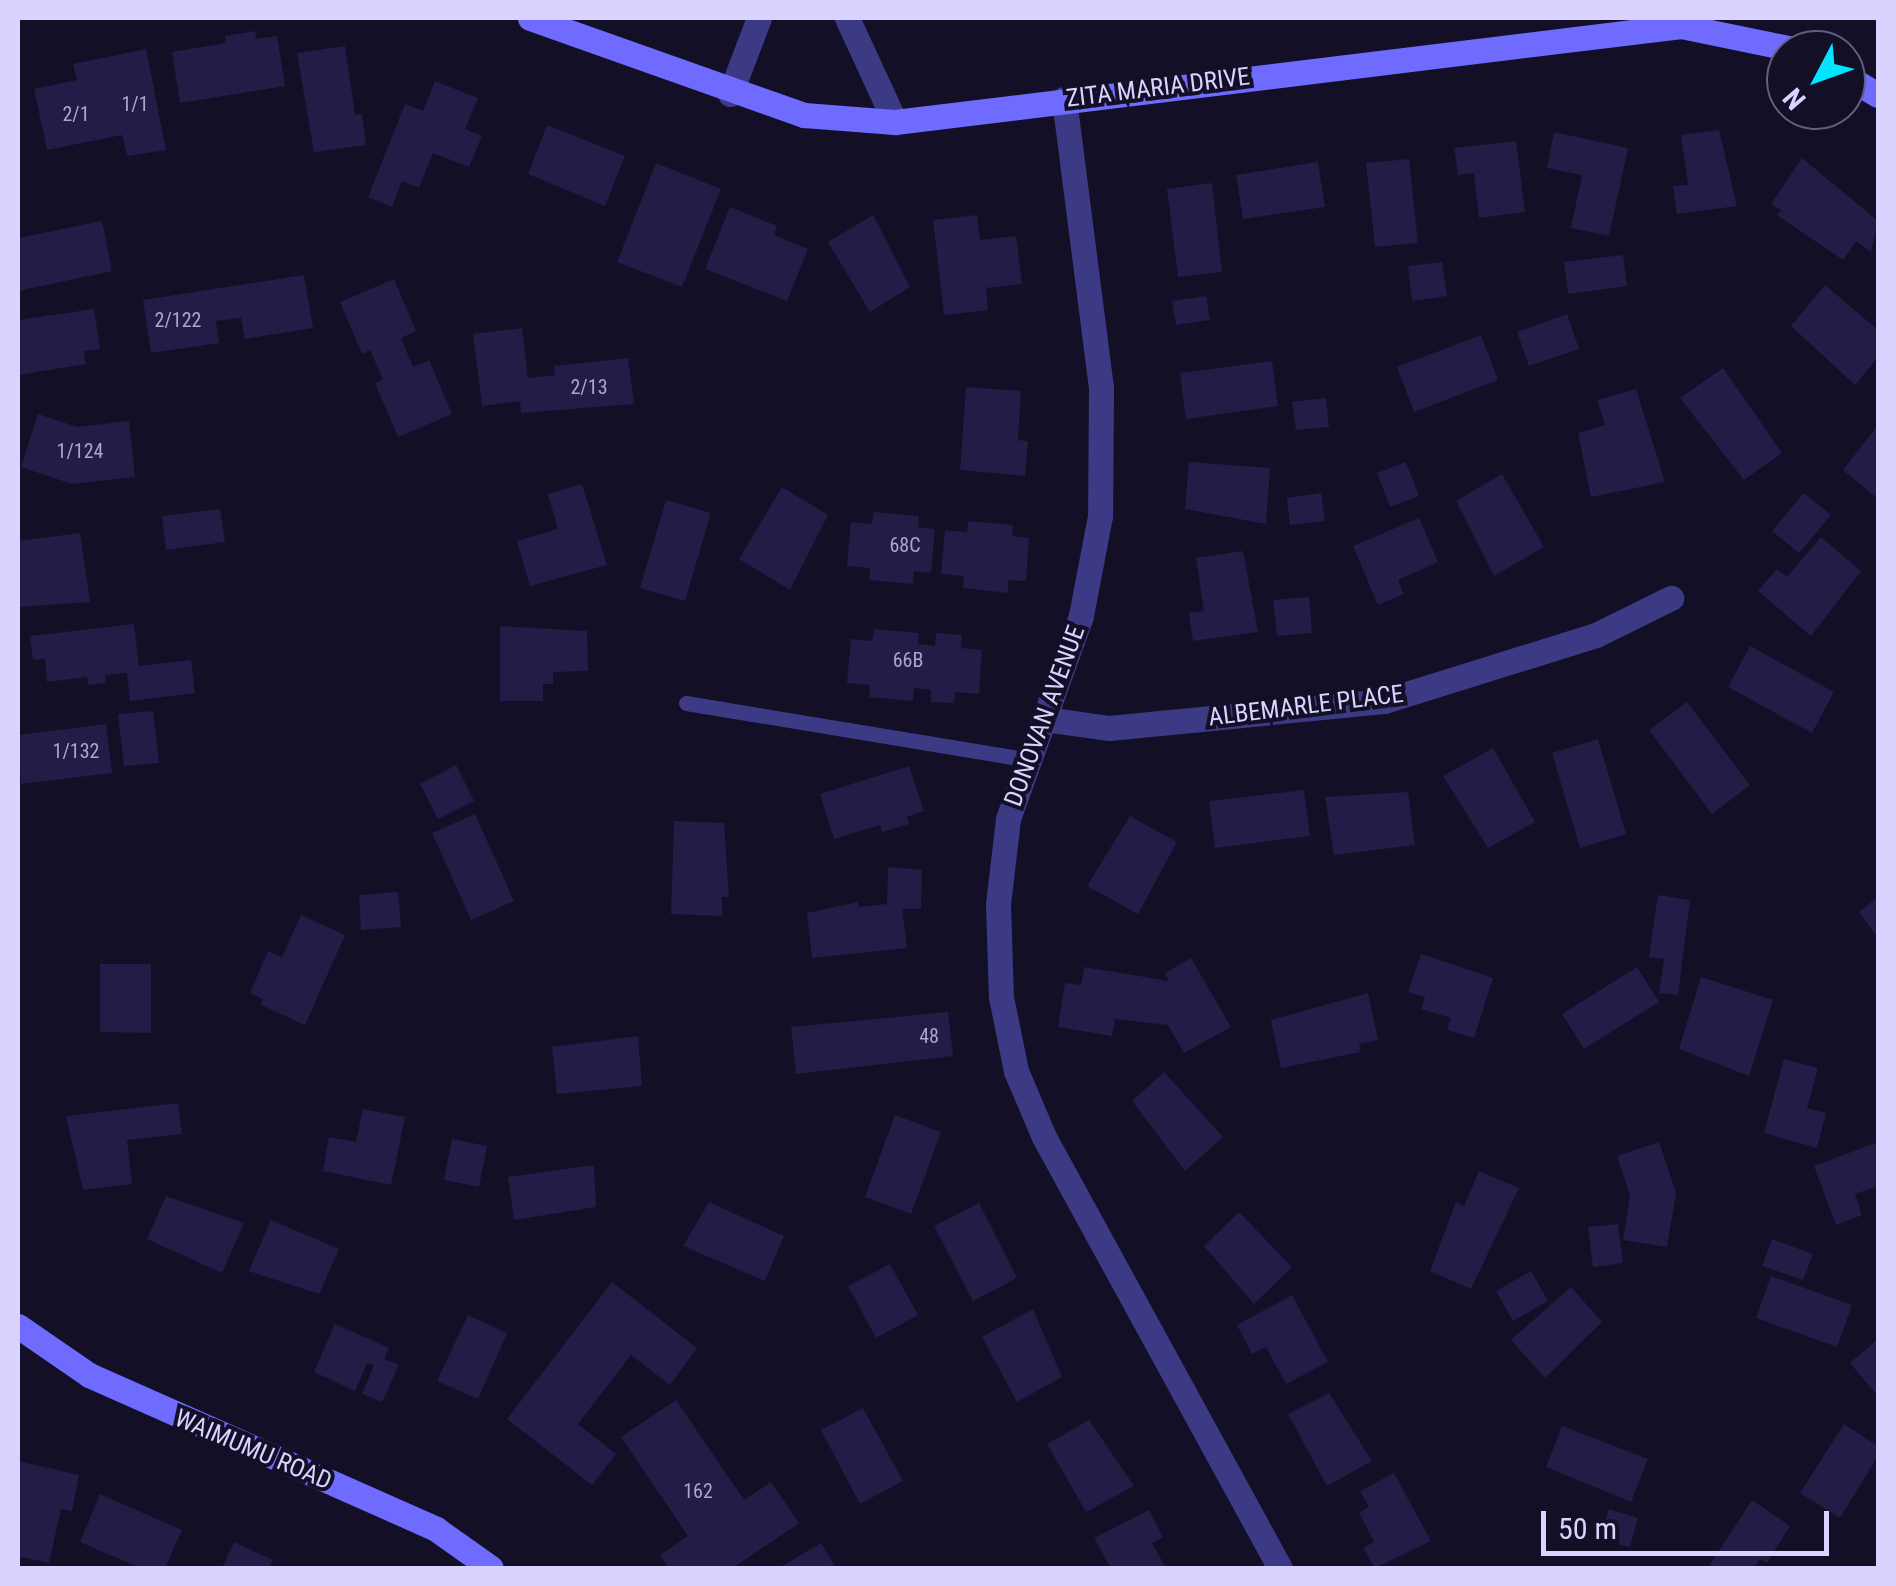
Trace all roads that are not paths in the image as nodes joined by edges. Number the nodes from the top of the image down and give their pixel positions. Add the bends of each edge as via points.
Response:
1 (530, 18) edge
2 (759, 18) edge
3 (847, 18) edge
4 (1679, 22) edge
5 (1766, 42) edge
6 (730, 94) junction
7 (1064, 99) junction
8 (895, 122) junction
9 (1672, 598) dead end
10 (686, 704) dead end
11 (1045, 719) junction
12 (1030, 760) junction
13 (18, 1326) edge
14 (492, 1568) edge
15 (1280, 1568) edge

1 - 6 street, ZITA MARIA DRIVE
2 - 6 street
3 - 8 street
4 - 5 street, ZITA MARIA DRIVE
4 - 7 street, ZITA MARIA DRIVE
6 - 8 street, ZITA MARIA DRIVE via 804,115
7 - 8 street, ZITA MARIA DRIVE
7 - 11 street, DONOVAN AVENUE via 1101,387 1100,516 1081,616
9 - 11 street, ALBEMARLE PLACE via 1596,634 1384,700 1110,728
10 - 12 lane
11 - 12 street, DONOVAN AVENUE
12 - 15 street, DONOVAN AVENUE via 1008,819 998,904 1001,997 1016,1071 1044,1137
13 - 14 street, WAIMUMU ROAD via 89,1375 436,1529

